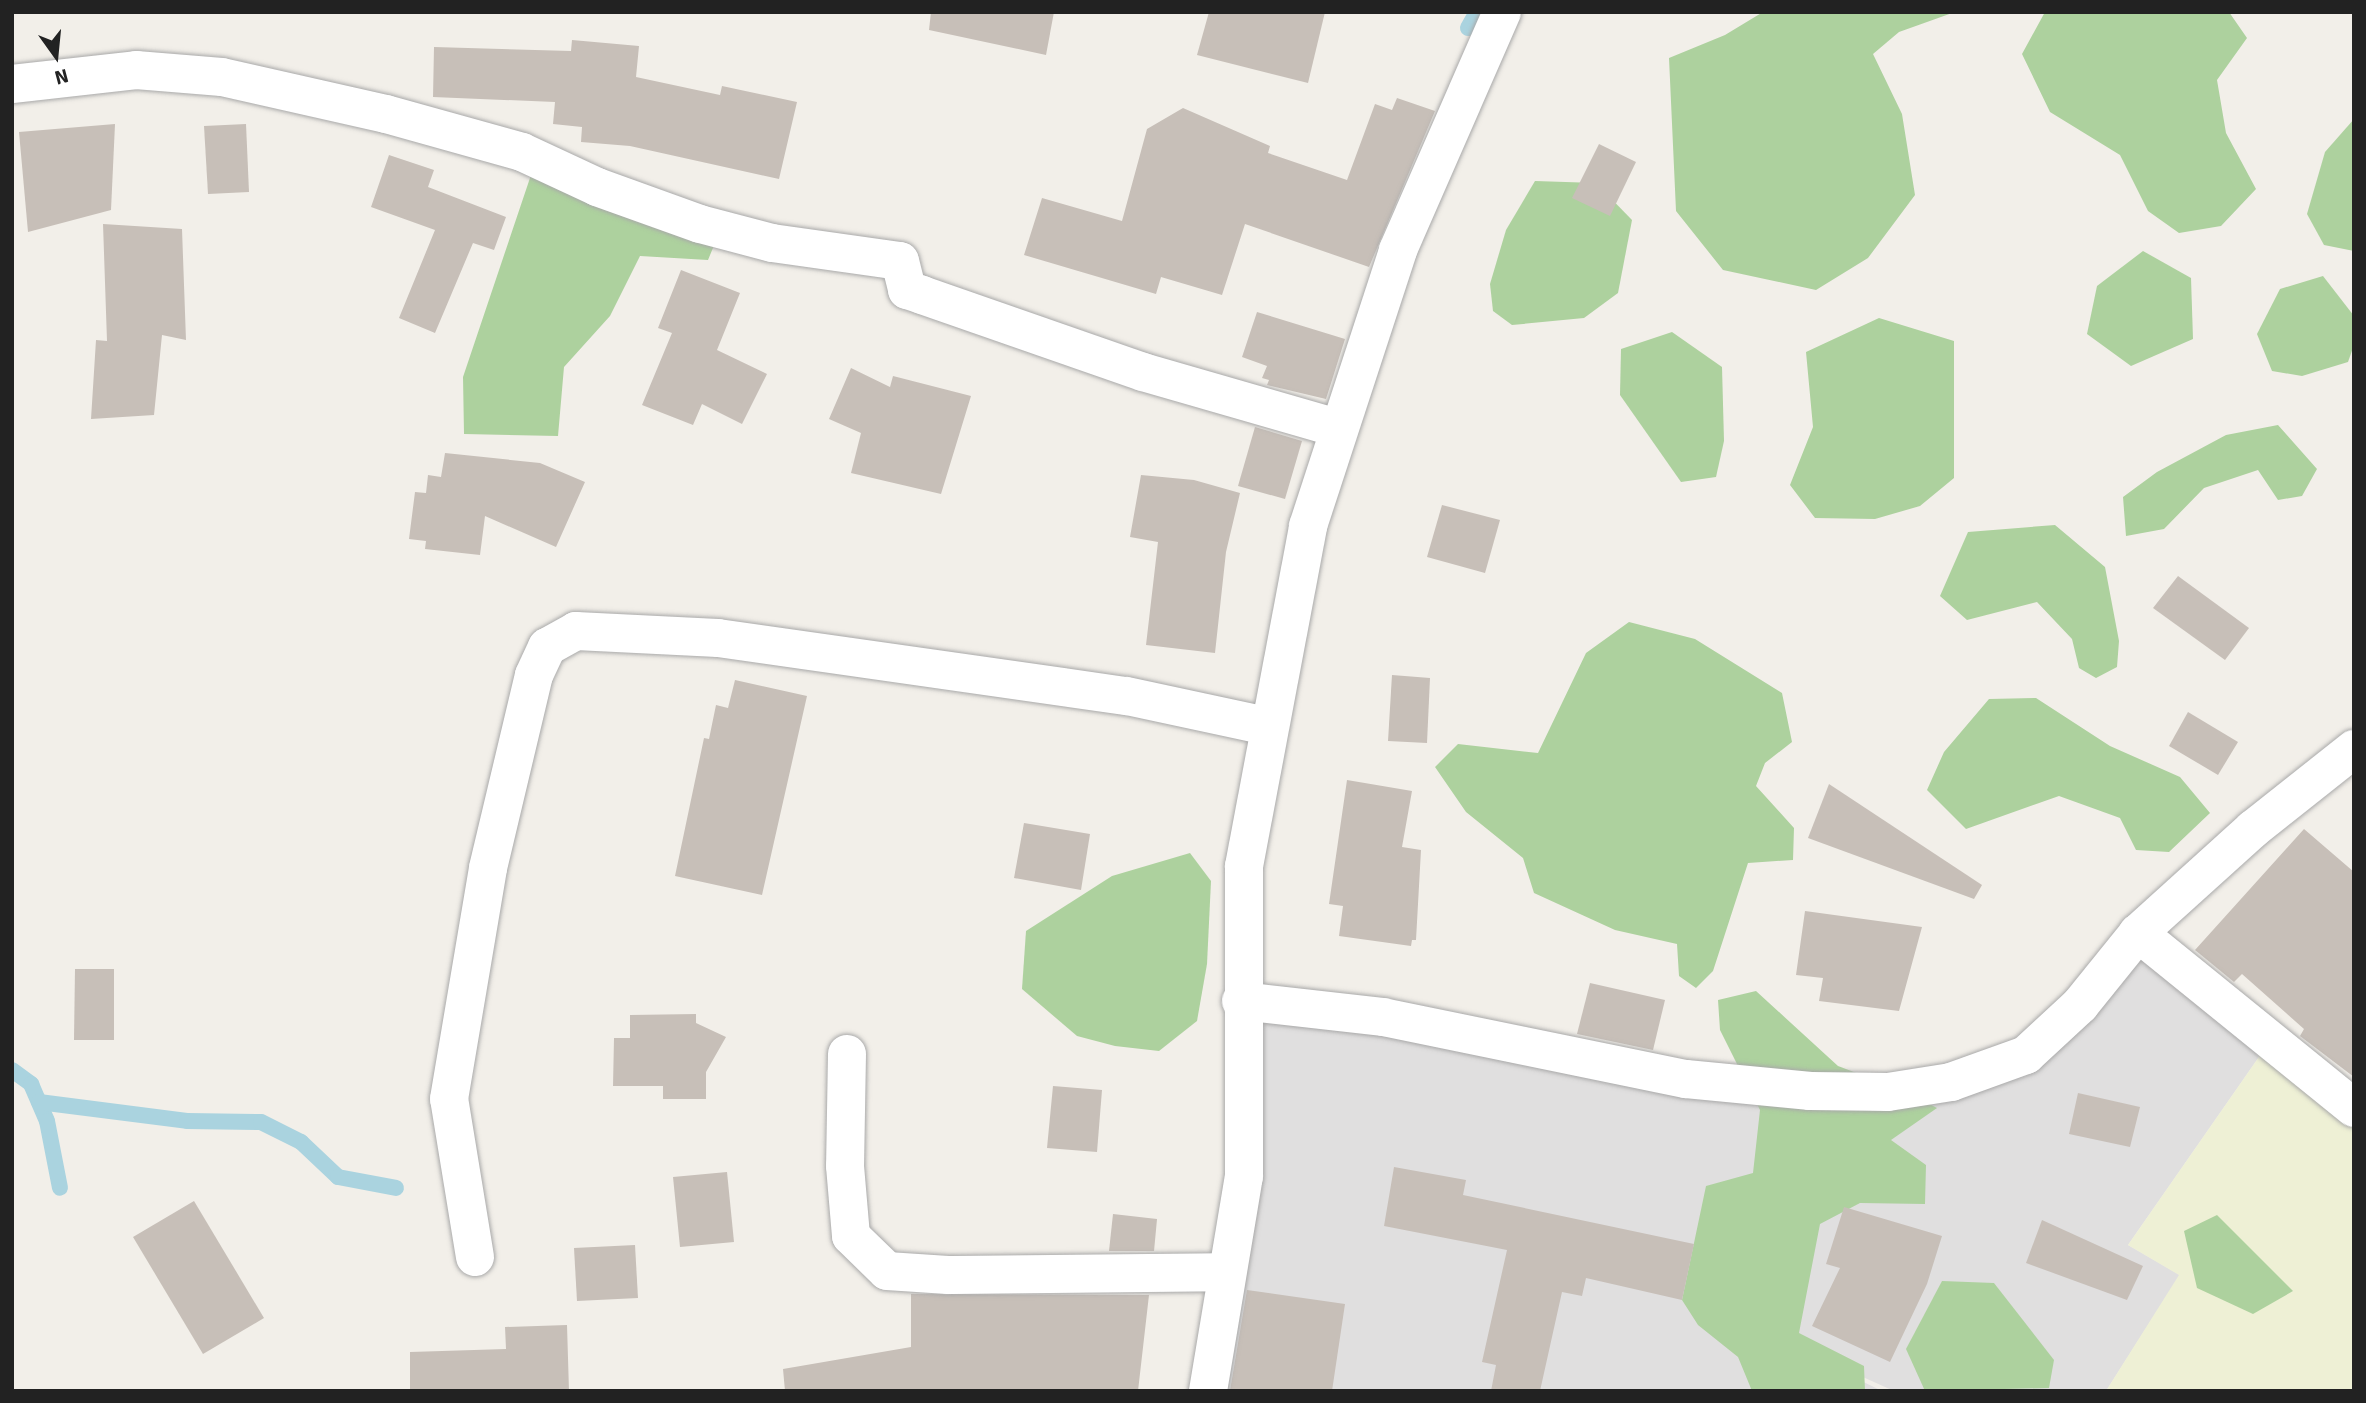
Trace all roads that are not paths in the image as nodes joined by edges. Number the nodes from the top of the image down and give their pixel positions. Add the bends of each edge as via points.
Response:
1 (1502, 12) edge
2 (12, 84) edge
3 (1337, 428) junction
4 (1267, 726) junction
5 (2352, 752) edge
6 (2138, 933) junction
7 (1241, 1001) junction
8 (847, 1054) dead end
9 (2354, 1108) edge
10 (475, 1257) dead end
11 (1226, 1272) junction
12 (1208, 1391) edge

1 - 3 street via 1398,250
2 - 3 street via 136,70 222,77 386,114 522,152 597,187 699,224 772,243 900,261 907,290 1143,372
3 - 4 street via 1308,526
4 - 7 street via 1244,866
4 - 10 street via 1127,696 718,638 576,631 547,648 534,674 488,868 449,1099
5 - 6 street via 2253,829
6 - 7 street via 2080,1005 2025,1055 1951,1082 1888,1092 1810,1091 1686,1079 1383,1017
6 - 9 street
7 - 11 street via 1244,1178
8 - 11 street via 845,1166 851,1236 887,1271 948,1275
11 - 12 street

